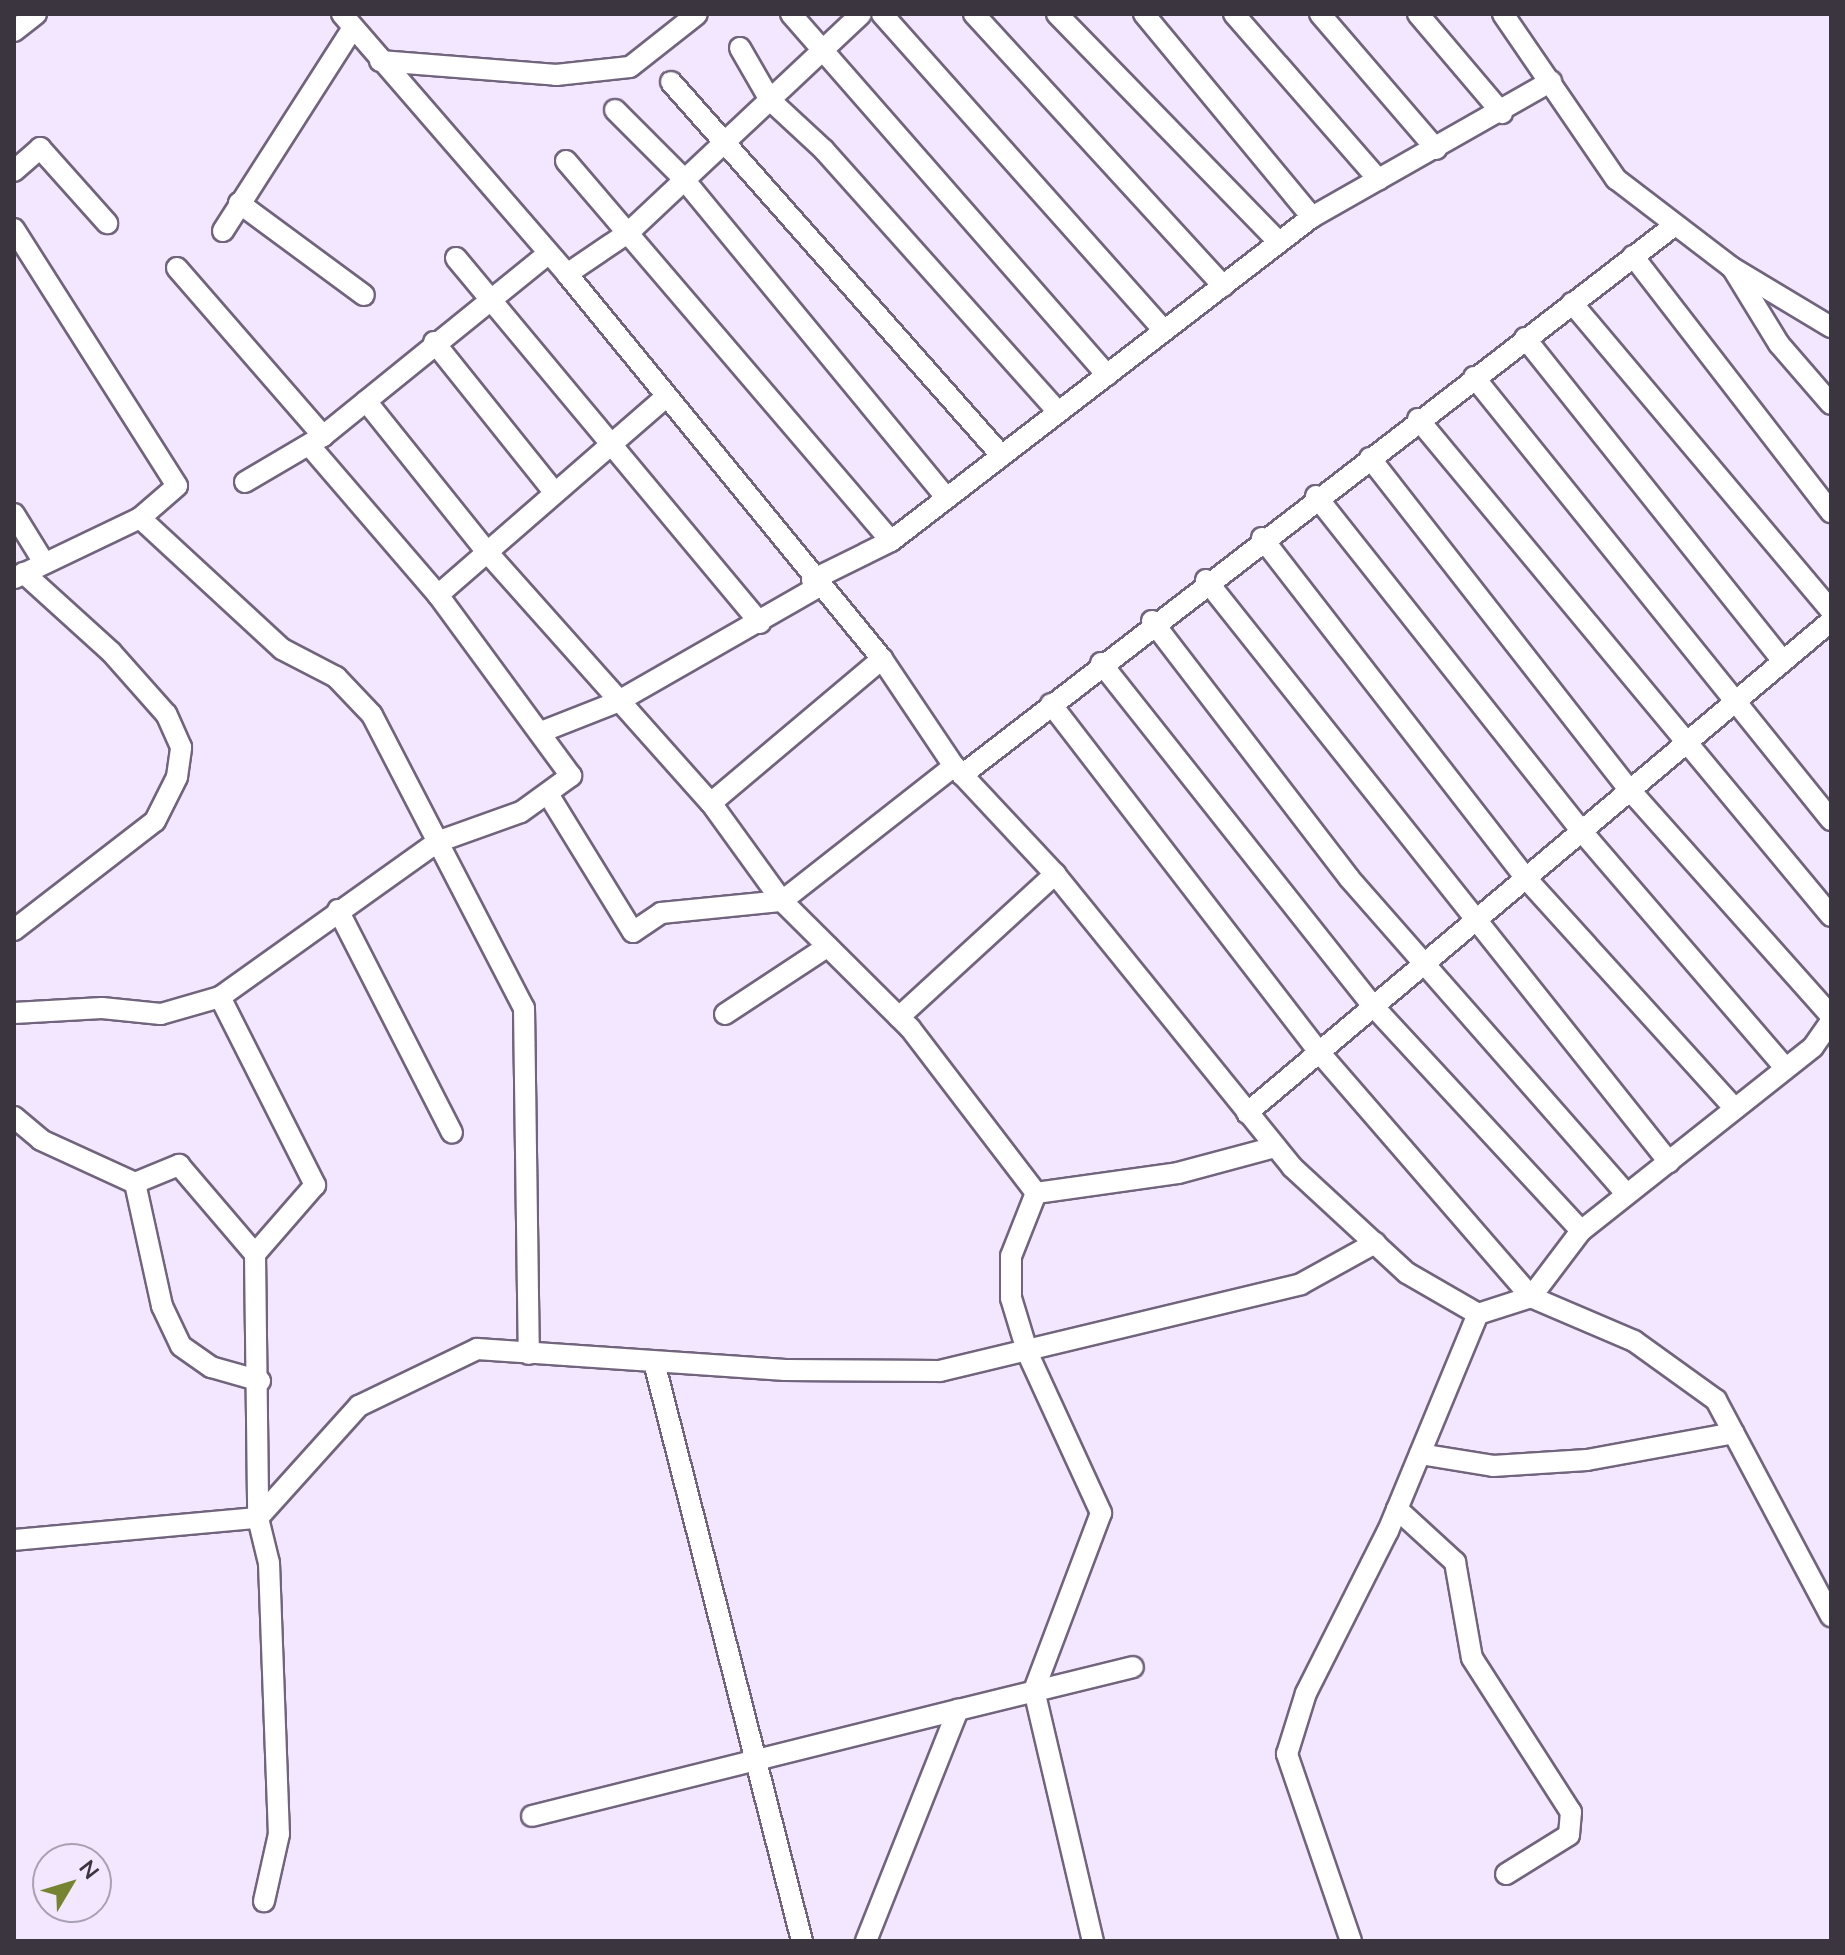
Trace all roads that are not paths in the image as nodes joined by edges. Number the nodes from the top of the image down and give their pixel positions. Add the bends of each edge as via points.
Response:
1 (17, 14) edge
2 (36, 14) edge
3 (697, 14) edge
4 (791, 14) edge
5 (861, 14) edge
6 (882, 14) edge
7 (974, 14) edge
8 (1057, 14) edge
9 (1144, 14) edge
10 (1234, 14) edge
11 (1320, 14) edge
12 (1418, 14) edge
13 (1503, 14) edge
14 (14, 21) edge
15 (347, 21) edge
16 (14, 31) edge
17 (740, 48) dead end
18 (824, 53) junction
19 (380, 61) junction
20 (1551, 81) junction
21 (671, 82) dead end
22 (770, 100) junction
23 (615, 110) dead end
24 (1502, 113) junction
25 (723, 146) junction
26 (1436, 149) junction
27 (566, 161) dead end
28 (14, 171) edge
29 (682, 177) junction
30 (1379, 180) junction
31 (239, 203) junction
32 (1312, 217) junction
33 (107, 223) dead end
34 (1675, 225) junction
35 (14, 229) edge
36 (223, 231) dead end
37 (629, 232) junction
38 (1279, 242) junction
39 (548, 254) junction
40 (1633, 256) junction
41 (456, 258) dead end
42 (1731, 267) junction
43 (177, 268) dead end
44 (567, 274) junction
45 (1223, 286) junction
46 (364, 295) dead end
47 (489, 299) junction
48 (1572, 303) junction
49 (1831, 327) edge
50 (1164, 331) junction
51 (1525, 338) junction
52 (434, 342) junction
53 (1107, 375) junction
54 (1474, 377) junction
55 (666, 397) junction
56 (366, 401) junction
57 (1831, 404) edge
58 (1058, 412) junction
59 (1418, 419) junction
60 (316, 441) junction
61 (608, 447) junction
62 (1002, 456) junction
63 (1370, 458) junction
64 (245, 482) dead end
65 (555, 493) junction
66 (1316, 496) junction
67 (947, 498) junction
68 (1831, 512) edge
69 (14, 514) edge
70 (140, 518) junction
71 (1262, 538) junction
72 (891, 541) junction
73 (487, 552) junction
74 (43, 561) junction
75 (19, 576) edge
76 (1206, 580) junction
77 (815, 583) junction
78 (438, 595) junction
79 (1831, 611) edge
80 (1152, 621) junction
81 (1831, 621) edge
82 (760, 623) junction
83 (882, 659) junction
84 (1783, 661) junction
85 (1101, 663) junction
86 (617, 702) junction
87 (1051, 704) junction
88 (1731, 705) junction
89 (541, 732) junction
90 (1684, 744) junction
91 (958, 770) junction
92 (1628, 788) junction
93 (548, 794) junction
94 (711, 803) junction
95 (1831, 820) edge
96 (1578, 827) junction
97 (437, 842) junction
98 (1055, 874) junction
99 (1523, 875) junction
100 (782, 901) junction
101 (338, 910) junction
102 (1831, 916) edge
103 (1475, 917) junction
104 (14, 930) edge
105 (828, 946) junction
106 (1421, 964) junction
107 (220, 997) junction
108 (1373, 1006) junction
109 (14, 1013) edge
110 (725, 1014) dead end
111 (899, 1017) junction
112 (1831, 1018) edge
113 (1319, 1052) junction
114 (1785, 1068) junction
115 (1733, 1107) junction
116 (1247, 1113) junction
117 (14, 1117) edge
118 (452, 1133) dead end
119 (1275, 1147) junction
120 (1669, 1162) junction
121 (135, 1183) junction
122 (1036, 1193) junction
123 (1627, 1194) junction
124 (1581, 1231) junction
125 (1375, 1243) junction
126 (255, 1254) junction
127 (1531, 1297) junction
128 (1478, 1314) junction
129 (529, 1354) junction
130 (1028, 1354) junction
131 (654, 1362) junction
132 (260, 1381) junction
133 (1734, 1433) junction
134 (1420, 1454) junction
135 (1397, 1509) junction
136 (258, 1518) junction
137 (14, 1540) edge
138 (1831, 1616) edge
139 (1133, 1667) dead end
140 (1034, 1690) junction
141 (958, 1710) junction
142 (751, 1764) junction
143 (532, 1816) dead end
144 (1506, 1874) dead end
145 (264, 1901) dead end
146 (802, 1941) edge
147 (866, 1941) edge
148 (1093, 1941) edge
149 (1351, 1941) edge

1 - 14 street
2 - 16 street
3 - 19 street via 630,67 556,75
4 - 18 street
5 - 18 street
6 - 50 street
7 - 45 street
8 - 38 street
9 - 32 street
10 - 30 street
11 - 26 street
12 - 24 street
13 - 20 street
15 - 19 street
15 - 31 street
17 - 22 street
18 - 22 street
18 - 53 street
19 - 39 street
20 - 24 street
20 - 34 street via 1616,179
21 - 25 street
22 - 25 street
22 - 58 street via 824,150
23 - 29 street
24 - 26 street
25 - 29 street
25 - 62 street
26 - 30 street
27 - 37 street
28 - 33 street via 40,148
29 - 37 street
29 - 67 street
30 - 32 street
31 - 36 street
31 - 46 street
32 - 38 street
34 - 40 street
34 - 42 street
35 - 70 street via 177,486
37 - 44 street
37 - 72 street
38 - 45 street
39 - 44 street
39 - 47 street
40 - 48 street
40 - 68 street
41 - 47 street
42 - 49 street
42 - 57 street via 1779,344
43 - 60 street
44 - 55 street
45 - 50 street
47 - 52 street
47 - 61 street
48 - 51 street
48 - 79 street
50 - 53 street
51 - 54 street
51 - 84 street
52 - 56 street
52 - 65 street
53 - 58 street
54 - 59 street
54 - 88 street
55 - 61 street
55 - 77 street
56 - 60 street
56 - 73 street
58 - 62 street
59 - 63 street
59 - 90 street
60 - 64 street
60 - 78 street
61 - 65 street
61 - 82 street
62 - 67 street
63 - 66 street
63 - 92 street
65 - 73 street
66 - 71 street
66 - 96 street
67 - 72 street
69 - 74 street
70 - 74 street
70 - 97 street via 282,649 336,677 372,715
71 - 76 street
71 - 99 street
72 - 77 street
73 - 78 street
73 - 86 street
74 - 75 street
75 - 104 street via 111,652 166,714 181,747 177,777 155,821
76 - 80 street
76 - 103 street
77 - 82 street
77 - 83 street
78 - 89 street
80 - 85 street
80 - 106 street
81 - 84 street
82 - 86 street
83 - 91 street
83 - 94 street
84 - 88 street
85 - 87 street
85 - 108 street
86 - 89 street
86 - 94 street
87 - 91 street
87 - 113 street
88 - 90 street
88 - 95 street
89 - 93 street via 571,776
90 - 92 street
90 - 102 street via 1817,890
91 - 98 street
91 - 100 street
92 - 96 street
92 - 112 street
93 - 97 street via 521,812
93 - 100 street via 633,932 661,913
94 - 100 street
96 - 99 street
96 - 114 street
97 - 101 street
97 - 129 street via 524,1008
98 - 111 street
98 - 116 street
99 - 103 street
99 - 115 street
100 - 105 street
101 - 107 street
101 - 118 street
103 - 106 street
103 - 120 street
105 - 110 street
105 - 111 street
106 - 108 street
106 - 123 street
107 - 109 street via 161,1014 102,1008
107 - 126 street via 315,1185
108 - 113 street
108 - 124 street
111 - 122 street
112 - 114 street
113 - 116 street
113 - 127 street
114 - 115 street
115 - 120 street
116 - 119 street
117 - 121 street via 41,1140
119 - 122 street via 1178,1173
119 - 125 street
120 - 123 street
121 - 126 street via 179,1165
121 - 132 street via 162,1306 181,1346 211,1367
122 - 130 street via 1011,1256 1011,1298
123 - 124 street
124 - 127 street
125 - 128 street via 1407,1273
125 - 130 street via 1301,1284
126 - 132 street
127 - 128 street
127 - 133 street via 1634,1341 1716,1400
128 - 134 street
129 - 131 street
129 - 136 street via 477,1349 453,1356 370,1400
130 - 131 street via 940,1371
130 - 140 street via 1101,1513
131 - 142 street
132 - 136 street
133 - 134 street via 1587,1460 1493,1466
133 - 138 street
134 - 135 street
135 - 144 street via 1455,1562 1472,1658 1571,1812 1569,1835
135 - 149 street via 1306,1693 1287,1754
136 - 137 street
136 - 145 street via 269,1563 279,1834
139 - 140 street
140 - 141 street
140 - 148 street
141 - 142 street
141 - 147 street
142 - 143 street
142 - 146 street

